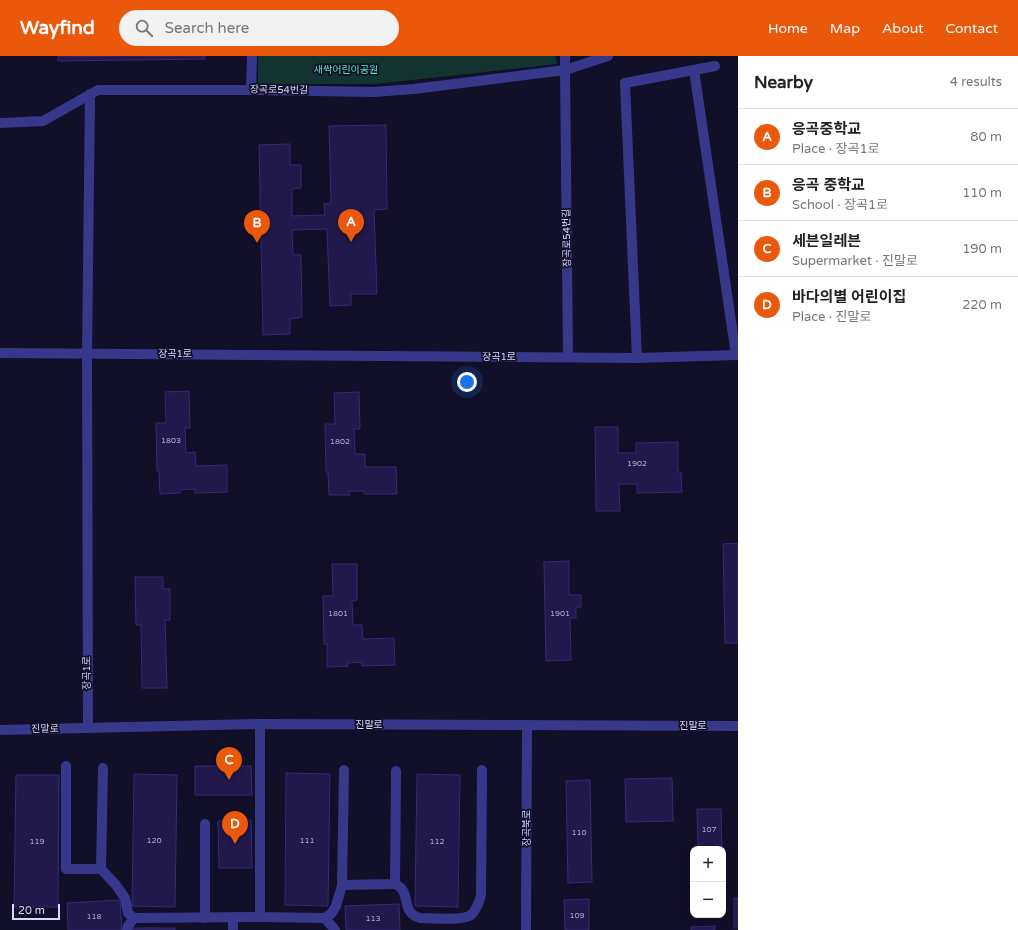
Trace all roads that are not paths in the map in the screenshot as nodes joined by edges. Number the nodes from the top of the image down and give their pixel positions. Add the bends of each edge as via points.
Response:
1 (252, 56) edge
2 (565, 56) edge
3 (608, 56) edge
4 (716, 66) dead end
5 (565, 70) junction
6 (694, 70) junction
7 (251, 90) junction
8 (90, 94) junction
9 (0, 122) edge
10 (0, 353) edge
11 (86, 354) junction
12 (568, 357) junction
13 (637, 358) junction
14 (260, 724) junction
15 (527, 725) junction
16 (738, 726) edge
17 (88, 728) junction
18 (0, 730) edge
19 (66, 766) dead end
20 (103, 768) dead end
21 (344, 770) dead end
22 (482, 770) dead end
23 (396, 771) dead end
24 (204, 824) dead end
25 (101, 869) junction
26 (395, 884) junction
27 (342, 885) junction
28 (233, 917) junction
29 (260, 917) junction
30 (134, 918) junction
31 (205, 918) junction
32 (326, 918) junction
33 (127, 930) edge
34 (233, 930) edge
35 (335, 930) edge
36 (526, 930) edge

1 - 7 street
2 - 5 street, 장곡로54번길
3 - 5 street, 장곡로54번길
4 - 6 street
5 - 7 street, 장곡로54번길 via 374,92
5 - 12 street, 장곡로54번길
6 - 13 street via 625,82
6 - 13 street, 장곡1로 via 736,355
7 - 8 street, 장곡로54번길 via 98,90
8 - 9 street, 장곡로54번길 via 43,121
8 - 11 street
10 - 11 street
11 - 12 street, 장곡1로
11 - 17 street, 장곡1로
12 - 13 street, 장곡1로
14 - 15 street, 진말로
14 - 17 street, 진말로
14 - 29 street
15 - 16 street, 진말로
15 - 36 street, 장곡북로
17 - 18 street, 진말로
19 - 25 street via 66,869
20 - 25 street
21 - 27 street
22 - 26 street via 482,895 478,906 470,916 462,918 420,918 408,910 405,895 400,886
23 - 26 street
24 - 31 street
25 - 30 street via 125,898 128,913
26 - 27 street
27 - 32 street via 336,906
28 - 29 street
28 - 31 street
28 - 34 street
29 - 32 street
30 - 31 street
30 - 33 street
32 - 35 street

